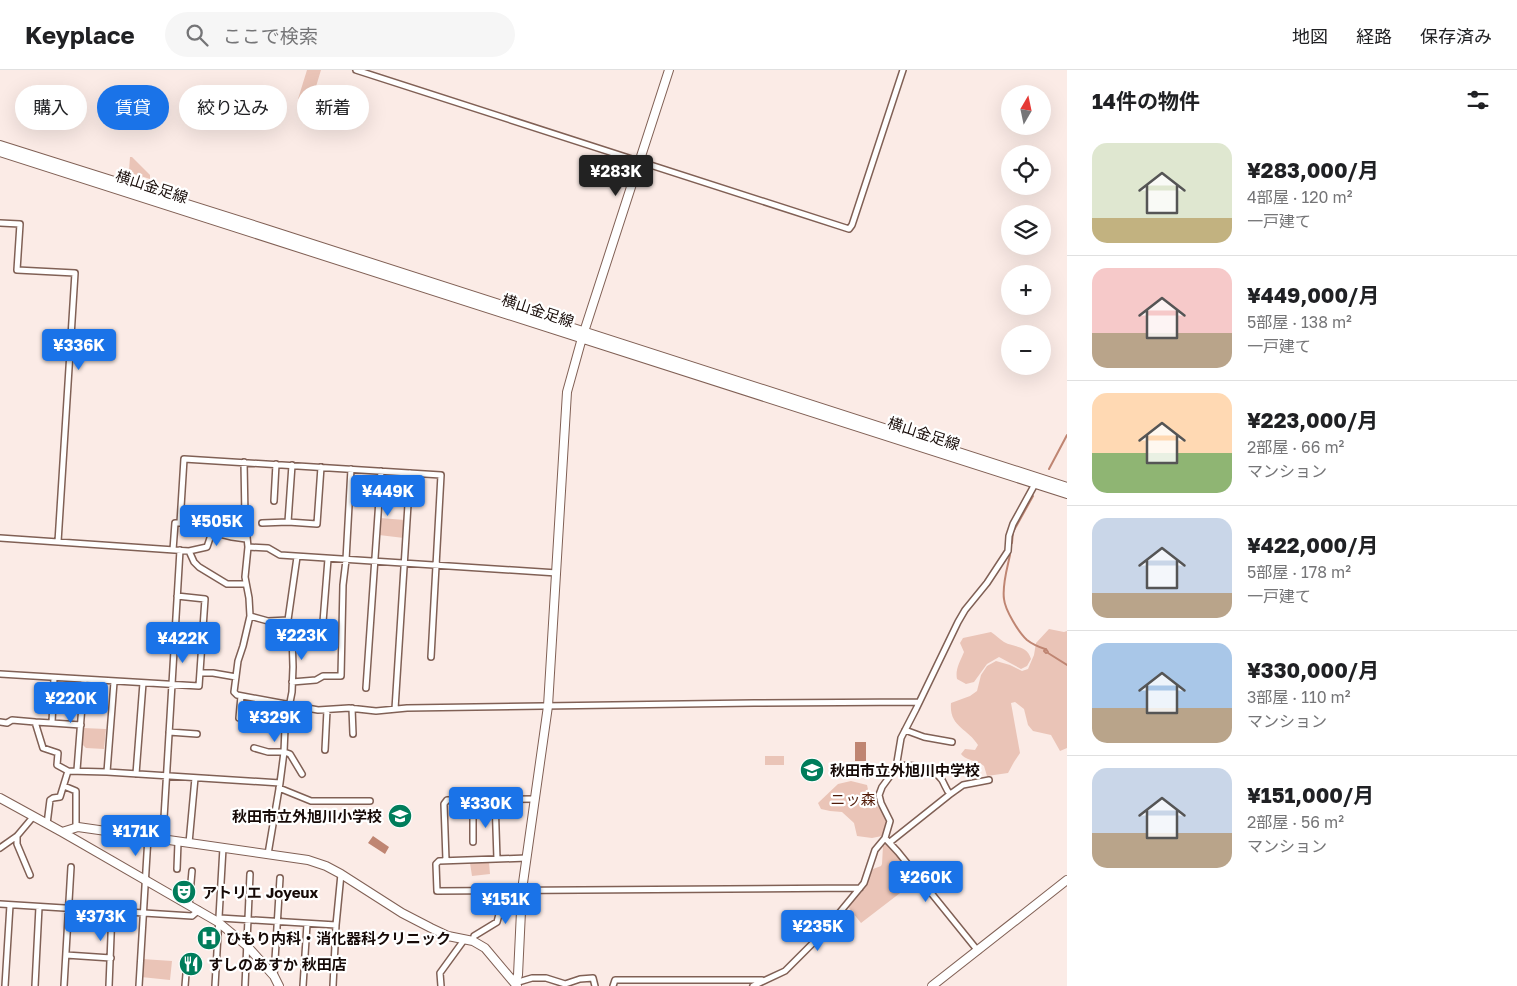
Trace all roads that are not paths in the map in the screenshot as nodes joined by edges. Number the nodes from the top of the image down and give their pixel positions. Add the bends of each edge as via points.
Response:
1 (356, 70) edge
2 (669, 70) edge
3 (903, 70) edge
4 (0, 145) edge
5 (0, 152) edge
6 (640, 161) junction
7 (0, 223) edge
8 (584, 335) junction
9 (244, 462) junction
10 (276, 464) junction
11 (292, 465) junction
12 (321, 467) junction
13 (351, 469) junction
14 (381, 471) junction
15 (410, 473) junction
16 (1036, 484) junction
17 (1067, 487) edge
18 (1067, 494) edge
19 (274, 502) dead end
20 (262, 522) dead end
21 (288, 522) junction
22 (0, 538) edge
23 (246, 539) junction
24 (58, 542) junction
25 (248, 547) junction
26 (173, 550) junction
27 (180, 550) junction
28 (189, 551) junction
29 (297, 557) junction
30 (328, 559) junction
31 (346, 560) junction
32 (375, 561) junction
33 (404, 563) junction
34 (436, 565) junction
35 (556, 573) junction
36 (246, 584) junction
37 (177, 596) junction
38 (250, 616) junction
39 (288, 620) junction
40 (323, 622) dead end
41 (431, 657) dead end
42 (200, 673) junction
43 (0, 674) edge
44 (236, 677) junction
45 (54, 678) junction
46 (84, 680) junction
47 (114, 682) junction
48 (292, 682) junction
49 (143, 684) junction
50 (172, 685) junction
51 (366, 688) dead end
52 (241, 696) junction
53 (264, 700) junction
54 (919, 702) junction
55 (289, 706) junction
56 (548, 706) junction
57 (352, 708) junction
58 (395, 709) junction
59 (327, 710) junction
60 (239, 718) dead end
61 (0, 722) edge
62 (34, 722) junction
63 (52, 722) junction
64 (81, 724) junction
65 (243, 727) dead end
66 (905, 730) junction
67 (169, 732) junction
68 (197, 734) dead end
69 (353, 734) dead end
70 (952, 742) dead end
71 (254, 748) dead end
72 (325, 750) dead end
73 (284, 752) junction
74 (896, 765) junction
75 (77, 770) junction
76 (68, 771) junction
77 (107, 772) junction
78 (136, 774) junction
79 (302, 774) dead end
80 (166, 776) junction
81 (195, 778) junction
82 (989, 780) dead end
83 (64, 786) junction
84 (280, 786) junction
85 (950, 794) junction
86 (0, 798) edge
87 (495, 799) junction
88 (535, 799) junction
89 (473, 800) junction
90 (370, 801) dead end
91 (33, 817) junction
92 (164, 818) dead end
93 (47, 824) junction
94 (76, 828) junction
95 (62, 832) junction
96 (18, 836) junction
97 (148, 837) junction
98 (888, 840) junction
99 (178, 842) junction
100 (474, 842) dead end
101 (189, 844) junction
102 (0, 848) edge
103 (223, 848) junction
104 (268, 854) junction
105 (527, 858) junction
106 (497, 859) junction
107 (446, 860) junction
108 (72, 867) dead end
109 (177, 869) dead end
110 (192, 871) dead end
111 (250, 874) dead end
112 (341, 874) junction
113 (30, 875) dead end
114 (280, 878) dead end
115 (144, 880) junction
116 (1067, 880) edge
117 (860, 888) junction
118 (522, 892) junction
119 (0, 904) edge
120 (10, 905) junction
121 (189, 905) junction
122 (39, 907) junction
123 (68, 908) junction
124 (199, 910) junction
125 (112, 911) junction
126 (142, 913) junction
127 (219, 920) junction
128 (248, 920) junction
129 (278, 923) junction
130 (307, 924) junction
131 (336, 925) junction
132 (464, 940) junction
133 (473, 941) junction
134 (247, 946) junction
135 (978, 950) junction
136 (66, 955) junction
137 (111, 958) junction
138 (187, 962) dead end
139 (274, 976) junction
140 (765, 980) junction
141 (516, 984) edge
142 (5, 986) edge
143 (35, 986) edge
144 (64, 986) edge
145 (109, 986) edge
146 (138, 986) edge
147 (185, 986) edge
148 (215, 986) edge
149 (245, 986) edge
150 (280, 986) edge
151 (303, 986) edge
152 (333, 986) edge
153 (441, 986) edge
154 (595, 986) edge
155 (612, 986) edge
156 (753, 986) edge
157 (932, 986) edge

1 - 6 street
2 - 6 street
3 - 6 street via 850,229
4 - 8 street, 横山金足線 via 273,231
5 - 8 street, 横山金足線
6 - 8 street
7 - 24 street via 20,224 16,270 75,273
8 - 16 street, 横山金足線
8 - 17 street, 横山金足線
8 - 35 street via 567,392
9 - 10 street
9 - 23 street
9 - 26 street via 184,459 180,523 174,524
10 - 11 street
10 - 19 street
11 - 12 street
11 - 21 street
12 - 13 street
12 - 21 street via 317,524
13 - 14 street
13 - 31 street
14 - 15 street
14 - 32 street
15 - 33 street
15 - 34 street via 441,475
16 - 18 street, 横山金足線
16 - 54 street via 1013,524 1008,551 965,610
20 - 21 street
22 - 24 street
23 - 25 street
23 - 28 street via 212,532 207,547
24 - 26 street
25 - 29 street via 268,548 280,555
25 - 36 street
26 - 27 street
27 - 28 street
27 - 37 street
28 - 36 street via 196,564 220,580 227,584
29 - 30 street
29 - 39 street
30 - 31 street
30 - 40 street
31 - 32 street
31 - 48 street via 340,676
32 - 33 street
32 - 51 street
33 - 34 street
33 - 58 street
34 - 35 street
34 - 41 street
35 - 56 street
36 - 38 street
37 - 42 street via 205,599
37 - 50 street
38 - 39 street via 268,621
38 - 44 street
39 - 48 street via 292,633
42 - 44 street
42 - 50 street via 198,686
43 - 45 street
44 - 52 street via 234,692
45 - 46 street
45 - 63 street
46 - 47 street
46 - 64 street
47 - 49 street
47 - 77 street
48 - 55 street
49 - 50 street
49 - 78 street
50 - 67 street
52 - 53 street
52 - 60 street
53 - 55 street
53 - 65 street via 263,729
54 - 56 street
54 - 66 street
55 - 59 street
55 - 73 street
56 - 58 street
56 - 88 street
57 - 58 street
57 - 59 street
57 - 69 street
59 - 72 street
61 - 62 street
62 - 63 street
62 - 76 street via 43,748 58,753 58,765
63 - 64 street
64 - 75 street
66 - 70 street
66 - 74 street
67 - 68 street
67 - 80 street
71 - 73 street
73 - 79 street via 290,754
73 - 84 street
74 - 85 street via 915,765 937,774
74 - 98 street via 879,795 890,821
75 - 76 street
75 - 77 street
76 - 83 street
77 - 78 street
78 - 80 street
80 - 81 street
80 - 92 street
81 - 84 street
81 - 101 street
82 - 85 street via 963,785
83 - 93 street via 60,797 50,800
83 - 94 street via 76,791
84 - 90 street via 311,801
84 - 104 street
85 - 98 street
86 - 91 street
87 - 88 street
87 - 89 street
87 - 106 street
88 - 105 street
89 - 100 street
89 - 107 street via 447,800 444,804
91 - 93 street
91 - 96 street
93 - 95 street
94 - 95 street
94 - 97 street
95 - 115 street
96 - 102 street
96 - 113 street via 17,844
97 - 99 street
97 - 115 street
98 - 117 street via 875,850
98 - 135 street
99 - 101 street
99 - 109 street
101 - 103 street
103 - 104 street
103 - 127 street
104 - 112 street via 308,860
105 - 106 street
105 - 118 street
106 - 107 street
107 - 118 street via 436,864 437,891
108 - 123 street
110 - 121 street
111 - 128 street
112 - 131 street
112 - 132 street via 402,913 448,936
114 - 129 street
115 - 121 street
115 - 126 street
116 - 135 street
117 - 118 street
117 - 140 street via 821,935 785,970
118 - 133 street via 502,903 496,922 474,936
118 - 141 street
119 - 120 street
120 - 122 street
120 - 142 street
121 - 124 street
122 - 123 street
122 - 143 street
123 - 125 street
123 - 136 street
124 - 126 street via 192,916
124 - 127 street
125 - 126 street
125 - 137 street
126 - 146 street
127 - 128 street
127 - 134 street
127 - 148 street
128 - 129 street
128 - 134 street
129 - 130 street
129 - 139 street
130 - 131 street
130 - 151 street
131 - 152 street
132 - 133 street
132 - 153 street via 440,973
133 - 141 street via 485,948
134 - 139 street
134 - 149 street
135 - 157 street
136 - 137 street
136 - 144 street
137 - 145 street
138 - 147 street
139 - 150 street
140 - 155 street via 616,980
140 - 156 street
141 - 154 street via 532,978 546,978 565,984 594,978

